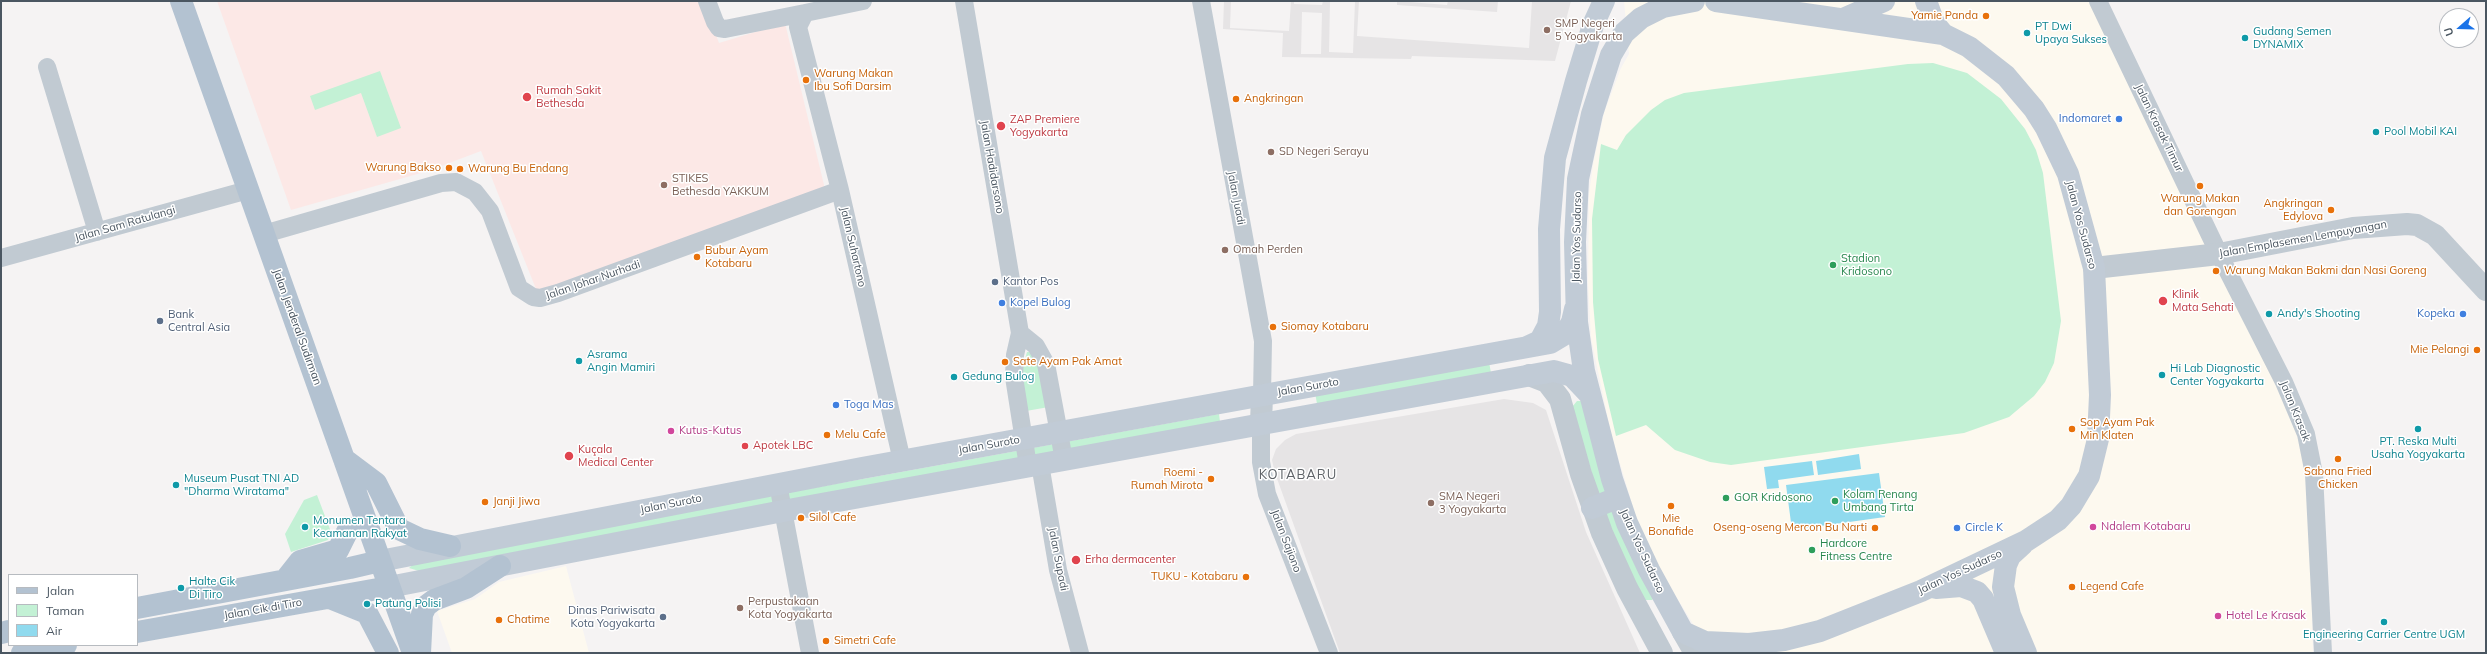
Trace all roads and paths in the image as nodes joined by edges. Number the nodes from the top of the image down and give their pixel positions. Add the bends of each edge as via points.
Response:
1 (181, 1) edge
2 (707, 1) edge
3 (863, 1) edge
4 (964, 1) edge
5 (1201, 1) edge
6 (1604, 1) edge
7 (1694, 1) edge
8 (1716, 1) edge
9 (1884, 1) edge
10 (1926, 1) edge
11 (2098, 1) edge
12 (805, 13) junction
13 (1840, 20) junction
14 (1943, 34) junction
15 (47, 67) dead end
16 (248, 190) junction
17 (840, 190) junction
18 (97, 232) junction
19 (264, 234) junction
20 (2219, 254) junction
21 (1, 258) edge
22 (2094, 268) junction
23 (2486, 290) edge
24 (1576, 304) junction
25 (1020, 332) junction
26 (1524, 348) junction
27 (1529, 375) junction
28 (1262, 395) junction
29 (1590, 396) junction
30 (1261, 424) junction
31 (1059, 432) junction
32 (1024, 439) junction
33 (344, 459) junction
34 (1064, 460) junction
35 (902, 461) junction
36 (1034, 465) junction
37 (778, 484) junction
38 (1618, 498) junction
39 (1592, 508) junction
40 (783, 511) junction
41 (349, 528) dead end
42 (2026, 541) junction
43 (450, 546) junction
44 (380, 561) junction
45 (500, 566) junction
46 (285, 580) junction
47 (389, 586) junction
48 (1921, 590) junction
49 (326, 597) junction
50 (138, 608) edge
51 (138, 632) edge
52 (1683, 632) junction
53 (59, 646) edge
54 (33, 650) edge
55 (388, 653) edge
56 (413, 653) edge
57 (420, 653) edge
58 (810, 653) edge
59 (1080, 653) edge
60 (1329, 653) edge
61 (1662, 653) edge
62 (1696, 653) edge
63 (2006, 653) edge
64 (2026, 653) edge
65 (2323, 653) edge

1 - 16 main road, Jalan Jenderal Sudirman
2 - 12 street via 715,22 719,28 725,29
3 - 12 street
4 - 25 street, Jalan Hadidarsono
5 - 28 street, Jalan Juadi via 1263,341
6 - 26 main road via 1593,25 1555,158 1549,229 1548,326 1540,340
7 - 24 main road, Jalan Yos Sudarso via 1664,7 1641,18 1624,32 1611,55 1592,114 1578,179
8 - 13 main road, Jalan Yos Sudarso
9 - 13 main road via 1866,11
10 - 14 main road via 1934,23
11 - 20 street, Jalan Krasak Timur
12 - 17 street, Jalan Suhartono via 798,27 799,35
13 - 14 main road, Jalan Yos Sudarso
14 - 22 main road, Jalan Yos Sudarso via 1957,39 1988,61 2006,76 2034,109 2068,174
15 - 18 street
16 - 18 street, Jalan Sam Ratulangi
16 - 19 main road, Jalan Jenderal Sudirman
17 - 19 street, Jalan Johar Nurhadi via 540,298 518,288 490,211 475,192 456,182 441,183
17 - 35 street, Jalan Suhartono
18 - 21 street, Jalan Sam Ratulangi
19 - 33 main road, Jalan Jenderal Sudirman
20 - 22 street, Jalan Emplasemen Lempuyangan
20 - 23 street, Jalan Emplasemen Lempuyangan via 2353,228 2397,223 2417,225 2443,242
20 - 65 street, Jalan Krasak via 2284,382 2310,447 2315,486
22 - 42 main road, Jalan Yos Sudarso via 2100,395 2095,459 2089,476 2071,506 2058,520
24 - 26 main road, Jalan Suroto via 1572,322 1561,339
24 - 29 main road, Jalan Yos Sudarso via 1580,346
25 - 31 street via 1036,346 1046,364
25 - 32 street, Jalan Hadidarsono via 1014,377
26 - 28 main road, Jalan Suroto
27 - 29 main road via 1554,371 1566,373 1578,381
27 - 30 main road
27 - 39 street via 1547,382 1560,399
28 - 30 street
28 - 31 main road, Jalan Suroto
29 - 38 main road, Jalan Yos Sudarso
30 - 34 main road
30 - 60 street, Jalan Sajiono via 1261,462 1267,494
31 - 32 main road, Jalan Suroto
31 - 34 street
32 - 35 main road, Jalan Suroto
32 - 36 street, Jalan Supadi
33 - 43 main road via 376,483 399,529 420,539
33 - 44 main road, Jalan Jenderal Sudirman
34 - 36 main road
35 - 37 main road, Jalan Suroto
36 - 40 main road
36 - 59 street, Jalan Supadi
37 - 40 street
37 - 43 main road, Jalan Suroto
38 - 39 main road
38 - 52 main road, Jalan Yos Sudarso via 1646,564
39 - 61 street via 1627,588
40 - 45 main road
40 - 58 street
41 - 46 main road via 338,550 300,561
42 - 48 main road, Jalan Yos Sudarso
42 - 64 main road via 2010,556 2003,587 2010,615
43 - 44 main road, Jalan Suroto
44 - 46 main road
44 - 47 main road, Jalan Jenderal Sudirman
45 - 47 main road
45 - 57 main road via 466,588 434,600 426,606 422,614
46 - 50 main road
47 - 49 main road, Jalan Cik di Tiro
47 - 56 main road, Jalan Jenderal Sudirman
48 - 52 main road, Jalan Yos Sudarso via 1820,631 1784,640 1720,644 1705,642
48 - 63 main road via 1961,586 1977,592 1983,599
49 - 51 main road, Jalan Cik di Tiro
49 - 55 main road via 367,613
52 - 62 street
53 - 54 main road

